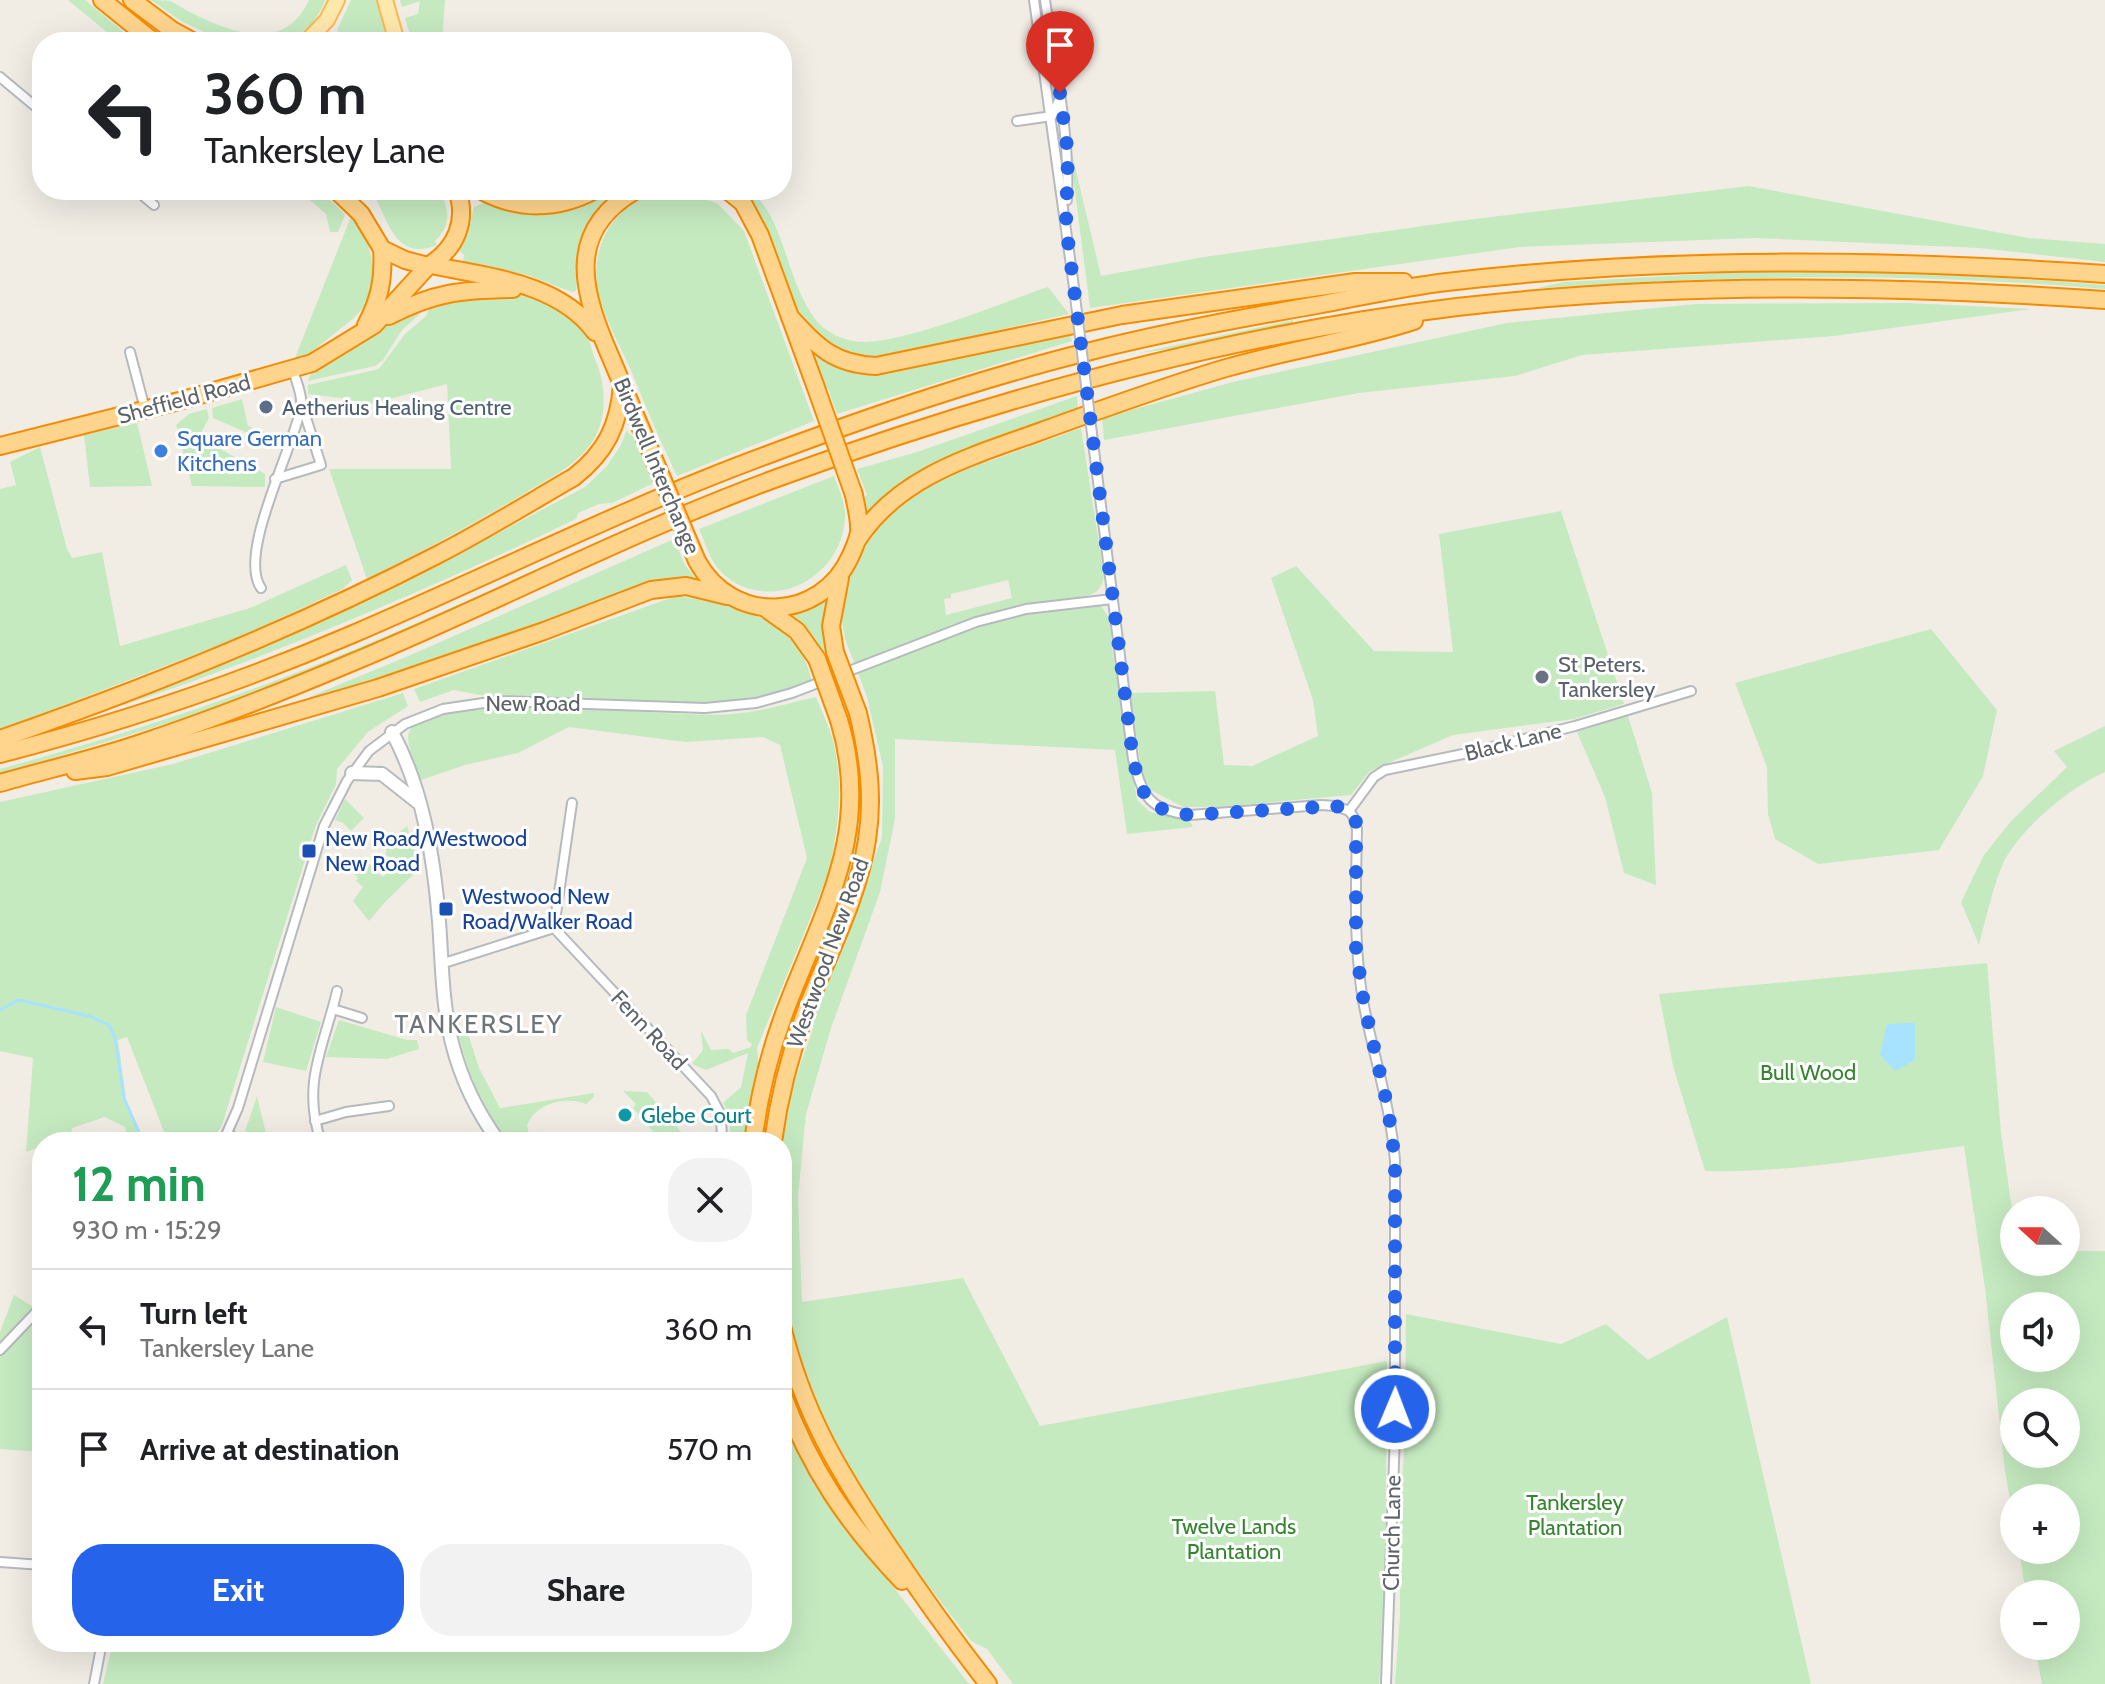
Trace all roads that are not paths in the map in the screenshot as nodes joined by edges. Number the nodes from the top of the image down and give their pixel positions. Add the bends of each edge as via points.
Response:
1 (102, 0) edge
2 (132, 0) edge
3 (337, 0) edge
4 (385, 0) edge
5 (1034, 0) edge
6 (1045, 0) edge
7 (142, 32) edge
8 (176, 32) edge
9 (316, 32) edge
10 (394, 32) edge
11 (0, 77) edge
12 (1060, 93) junction
13 (32, 104) edge
14 (1052, 116) junction
15 (1017, 121) dead end
16 (148, 200) edge
17 (346, 200) edge
18 (459, 200) edge
19 (504, 200) edge
20 (573, 200) edge
21 (621, 200) edge
22 (739, 200) edge
23 (154, 205) dead end
24 (1066, 225) junction
25 (382, 249) junction
26 (430, 265) junction
27 (2105, 274) edge
28 (1445, 282) junction
29 (530, 288) junction
30 (2105, 300) edge
31 (1459, 307) junction
32 (790, 317) junction
33 (367, 329) junction
34 (603, 343) junction
35 (130, 352) dead end
36 (293, 370) junction
37 (622, 385) junction
38 (302, 405) junction
39 (145, 410) junction
40 (0, 446) edge
41 (275, 479) junction
42 (858, 539) junction
43 (841, 577) junction
44 (261, 588) dead end
45 (727, 596) junction
46 (1112, 599) junction
47 (764, 607) junction
48 (1691, 691) dead end
49 (392, 732) junction
50 (0, 739) edge
51 (0, 754) edge
52 (352, 773) junction
53 (17, 778) junction
54 (0, 783) edge
55 (572, 803) dead end
56 (420, 804) junction
57 (1349, 811) junction
58 (554, 928) junction
59 (441, 964) junction
60 (337, 991) dead end
61 (333, 1009) junction
62 (362, 1018) dead end
63 (389, 1106) dead end
64 (315, 1121) junction
65 (228, 1132) edge
66 (318, 1132) edge
67 (492, 1132) edge
68 (722, 1132) edge
69 (755, 1132) edge
70 (775, 1132) edge
71 (32, 1316) edge
72 (0, 1350) edge
73 (792, 1362) edge
74 (792, 1420) edge
75 (0, 1562) edge
76 (32, 1564) edge
77 (936, 1617) junction
78 (100, 1652) edge
79 (94, 1684) edge
80 (988, 1684) edge
81 (1386, 1684) edge

1 - 7 highway
2 - 8 highway
3 - 9 main road
4 - 10 main road
5 - 14 street
6 - 12 street
11 - 13 street
12 - 14 street
12 - 24 street via 1068,154
14 - 15 street
14 - 24 street
16 - 23 street
17 - 25 highway
18 - 26 highway, Sheffield Road via 459,233
19 - 20 highway via 544,206
21 - 34 highway, Birdwell Interchange via 596,228 587,248 585,287
22 - 32 highway via 751,215
24 - 46 street, bridge
25 - 26 highway
25 - 33 highway via 383,276
26 - 29 highway
26 - 33 highway, Sheffield Road
27 - 28 highway via 1821,261
28 - 32 highway via 1355,282 1227,299 876,366 830,355
28 - 51 highway via 1198,325 941,394 658,498 227,684
29 - 33 highway via 434,296
29 - 34 highway via 585,317
30 - 31 highway via 1851,287 1645,292
31 - 42 highway via 1381,332 1227,368 1015,441 913,485 880,509
31 - 53 highway via 1202,351 939,421 756,487 246,706 133,746
32 - 42 highway, bridge via 854,495
33 - 36 highway, Sheffield Road
34 - 37 highway, Birdwell Interchange
35 - 39 street
36 - 38 street
36 - 39 highway, Sheffield Road
37 - 45 highway, Birdwell Interchange, bridge via 697,561
37 - 50 highway via 615,426 588,466 477,534 246,645
38 - 41 street
38 - 41 street via 321,465
39 - 40 highway, Sheffield Road
41 - 44 street via 255,566
42 - 43 highway
43 - 47 highway via 808,600
43 - 70 highway, Westwood New Road, bridge via 831,638 858,713 871,786 865,855 795,1042
45 - 47 highway
45 - 53 highway via 686,586 651,590 378,688 268,721 107,767
46 - 49 street, New Road via 1026,609 976,622 756,703 705,708 497,701 443,709
46 - 57 street via 1133,759 1151,804 1190,815 1321,805
47 - 69 highway, Westwood New Road, bridge via 797,631 817,659 839,720 851,808 835,888 774,1043
48 - 57 street, Black Lane via 1572,727 1385,770
49 - 52 street, New Road
49 - 56 street
52 - 56 street via 382,774
52 - 65 street, New Road via 317,848
53 - 54 highway
55 - 58 street
56 - 59 street via 436,893
57 - 81 street, Church Lane via 1357,829 1358,962 1395,1161 1395,1434
58 - 59 street
58 - 68 street, Fenn Road via 711,1096 721,1115
59 - 67 street via 459,1067
60 - 61 street
61 - 62 street
61 - 64 street via 313,1078
63 - 64 street
64 - 66 street
71 - 72 street
73 - 77 highway via 819,1435
74 - 77 highway via 862,1539
75 - 76 street
77 - 80 highway
78 - 79 street

